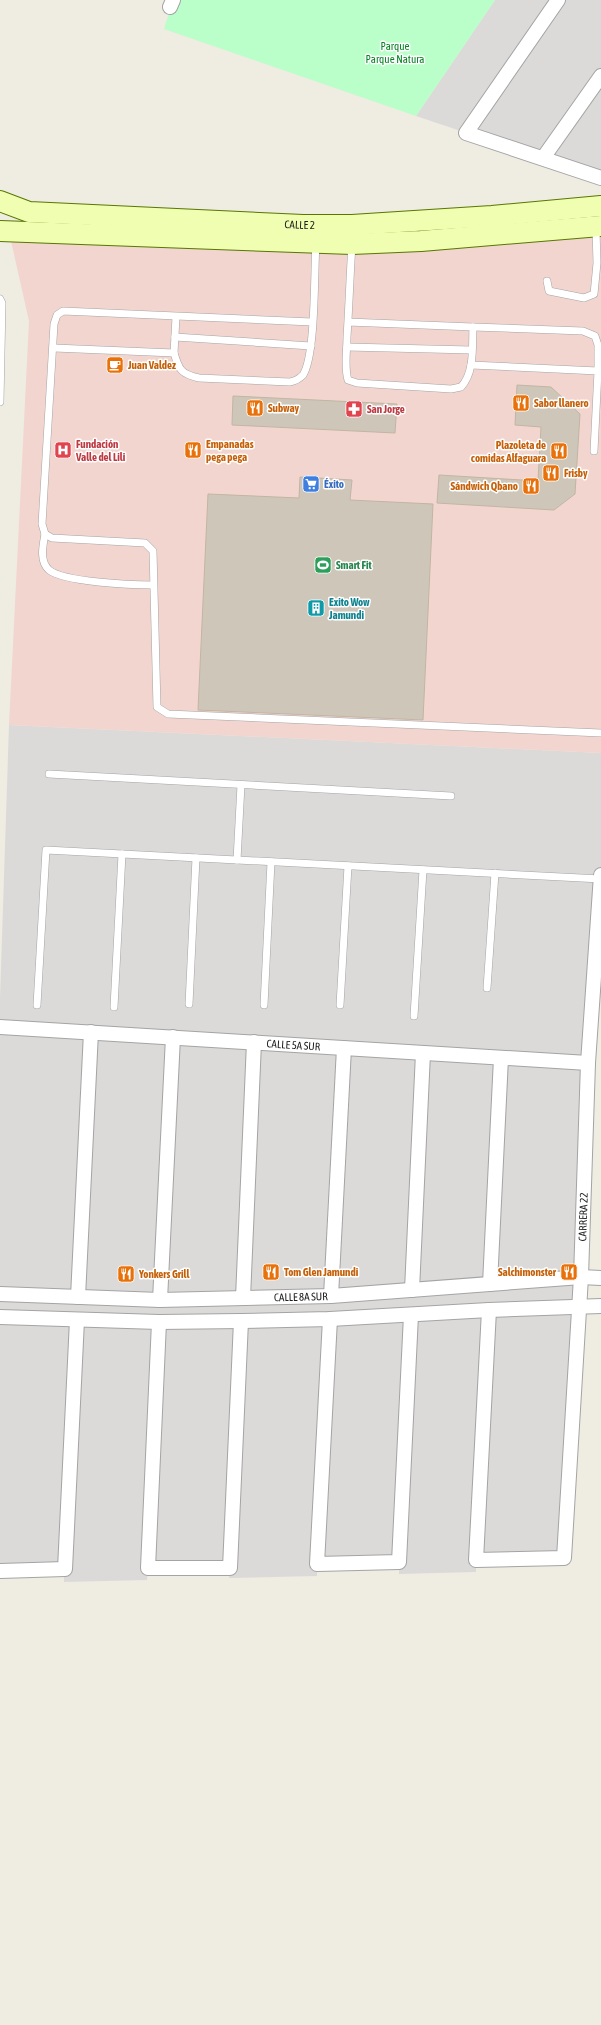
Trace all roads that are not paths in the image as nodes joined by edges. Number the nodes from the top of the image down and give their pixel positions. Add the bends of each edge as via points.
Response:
1 (558, 0) edge
2 (601, 76) edge
3 (543, 158) junction
4 (601, 178) edge
5 (0, 201) edge
6 (601, 206) edge
7 (599, 226) edge
8 (0, 231) edge
9 (316, 243) junction
10 (352, 244) junction
11 (547, 281) dead end
12 (1, 301) edge
13 (176, 317) junction
14 (312, 322) junction
15 (348, 322) junction
16 (473, 327) junction
17 (175, 337) junction
18 (311, 346) junction
19 (347, 347) junction
20 (54, 348) junction
21 (471, 350) junction
22 (174, 353) junction
23 (1, 360) edge
24 (471, 365) junction
25 (598, 371) junction
26 (0, 402) edge
27 (594, 451) dead end
28 (45, 534) junction
29 (153, 585) junction
30 (601, 733) edge
31 (49, 774) dead end
32 (241, 785) junction
33 (451, 796) dead end
34 (122, 854) junction
35 (196, 858) junction
36 (236, 860) junction
37 (272, 862) junction
38 (348, 866) junction
39 (423, 870) junction
40 (495, 873) junction
41 (601, 875) edge
42 (601, 879) edge
43 (599, 915) edge
44 (487, 988) dead end
45 (189, 1004) dead end
46 (37, 1005) dead end
47 (264, 1005) dead end
48 (340, 1005) dead end
49 (114, 1007) dead end
50 (414, 1016) dead end
51 (0, 1026) edge
52 (91, 1032) junction
53 (173, 1037) junction
54 (254, 1042) junction
55 (344, 1048) junction
56 (423, 1053) junction
57 (501, 1058) junction
58 (588, 1063) junction
59 (581, 1277) junction
60 (601, 1278) edge
61 (490, 1284) junction
62 (412, 1290) junction
63 (0, 1294) edge
64 (331, 1296) junction
65 (78, 1297) junction
66 (242, 1298) junction
67 (160, 1300) junction
68 (580, 1306) junction
69 (601, 1306) edge
70 (489, 1310) junction
71 (411, 1315) junction
72 (0, 1317) edge
73 (330, 1319) junction
74 (77, 1320) junction
75 (241, 1321) junction
76 (159, 1322) junction
77 (0, 1571) edge

1 - 3 street via 466,133
2 - 3 street
3 - 4 street
5 - 6 main road, CALLE 2 via 29,212 331,225
7 - 10 main road, CALLE 2 via 421,241
7 - 11 lane via 594,294 584,298 548,291
8 - 9 main road, CALLE 2
9 - 10 main road, CALLE 2
9 - 14 lane
10 - 15 lane
12 - 23 lane
13 - 14 lane
13 - 17 lane
13 - 20 lane via 64,310 57,315 54,324
14 - 18 lane
15 - 16 lane
15 - 19 lane
16 - 21 lane
16 - 25 lane via 583,331 595,336 598,345
17 - 18 lane
17 - 22 lane
18 - 22 lane via 304,373 298,380 290,382 199,378 186,375 179,368
19 - 21 lane
19 - 24 lane via 346,374 348,380 357,384 461,388 466,383
20 - 22 lane
20 - 28 lane via 42,524
21 - 24 lane
23 - 26 lane
24 - 25 lane
25 - 27 lane
28 - 29 lane via 43,559 48,570 80,579
28 - 29 lane via 52,538 145,543 153,551
29 - 30 lane via 157,707 168,714
31 - 32 lane
32 - 33 lane
32 - 36 lane
34 - 35 lane
34 - 46 lane via 46,850
34 - 49 lane
35 - 36 lane
35 - 45 lane
36 - 37 lane
37 - 38 lane
37 - 47 lane
38 - 39 lane
38 - 48 lane
39 - 40 lane
39 - 50 lane
40 - 42 lane
40 - 44 lane
41 - 42 street, CARRERA 22
42 - 43 street, CARRERA 22
43 - 58 street, CARRERA 22
51 - 52 street, CALLE 5A SUR
52 - 53 street, CALLE 5A SUR
52 - 65 street
53 - 54 street, CALLE 5A SUR
53 - 67 street
54 - 55 street, CALLE 5A SUR
54 - 66 street
55 - 56 street, CALLE 5A SUR
55 - 64 street
56 - 57 street, CALLE 5A SUR
56 - 62 street
57 - 58 street, CALLE 5A SUR
57 - 61 street
58 - 59 street, CARRERA 22
59 - 60 street, CALLE 8A SUR
59 - 61 street, CALLE 8A SUR
59 - 68 street, CARRERA 22
61 - 62 street, CALLE 8A SUR
62 - 64 street, CALLE 8A SUR
63 - 65 street, CALLE 8A SUR
64 - 66 street, CALLE 8A SUR
65 - 67 street, CALLE 8A SUR
66 - 67 street, CALLE 8A SUR
68 - 69 street, CALLE 8A SUR
68 - 70 street, CALLE 8A SUR
68 - 70 street, CARRERA 22 via 564,1558 476,1560
70 - 71 street, CALLE 8A SUR
71 - 73 street, CALLE 8A SUR
71 - 73 street via 399,1562 318,1564
72 - 74 street, CALLE 8A SUR
73 - 75 street, CALLE 8A SUR
74 - 76 street, CALLE 8A SUR
74 - 77 street via 64,1569
75 - 76 street, CALLE 8A SUR
75 - 76 street via 230,1568 148,1568

